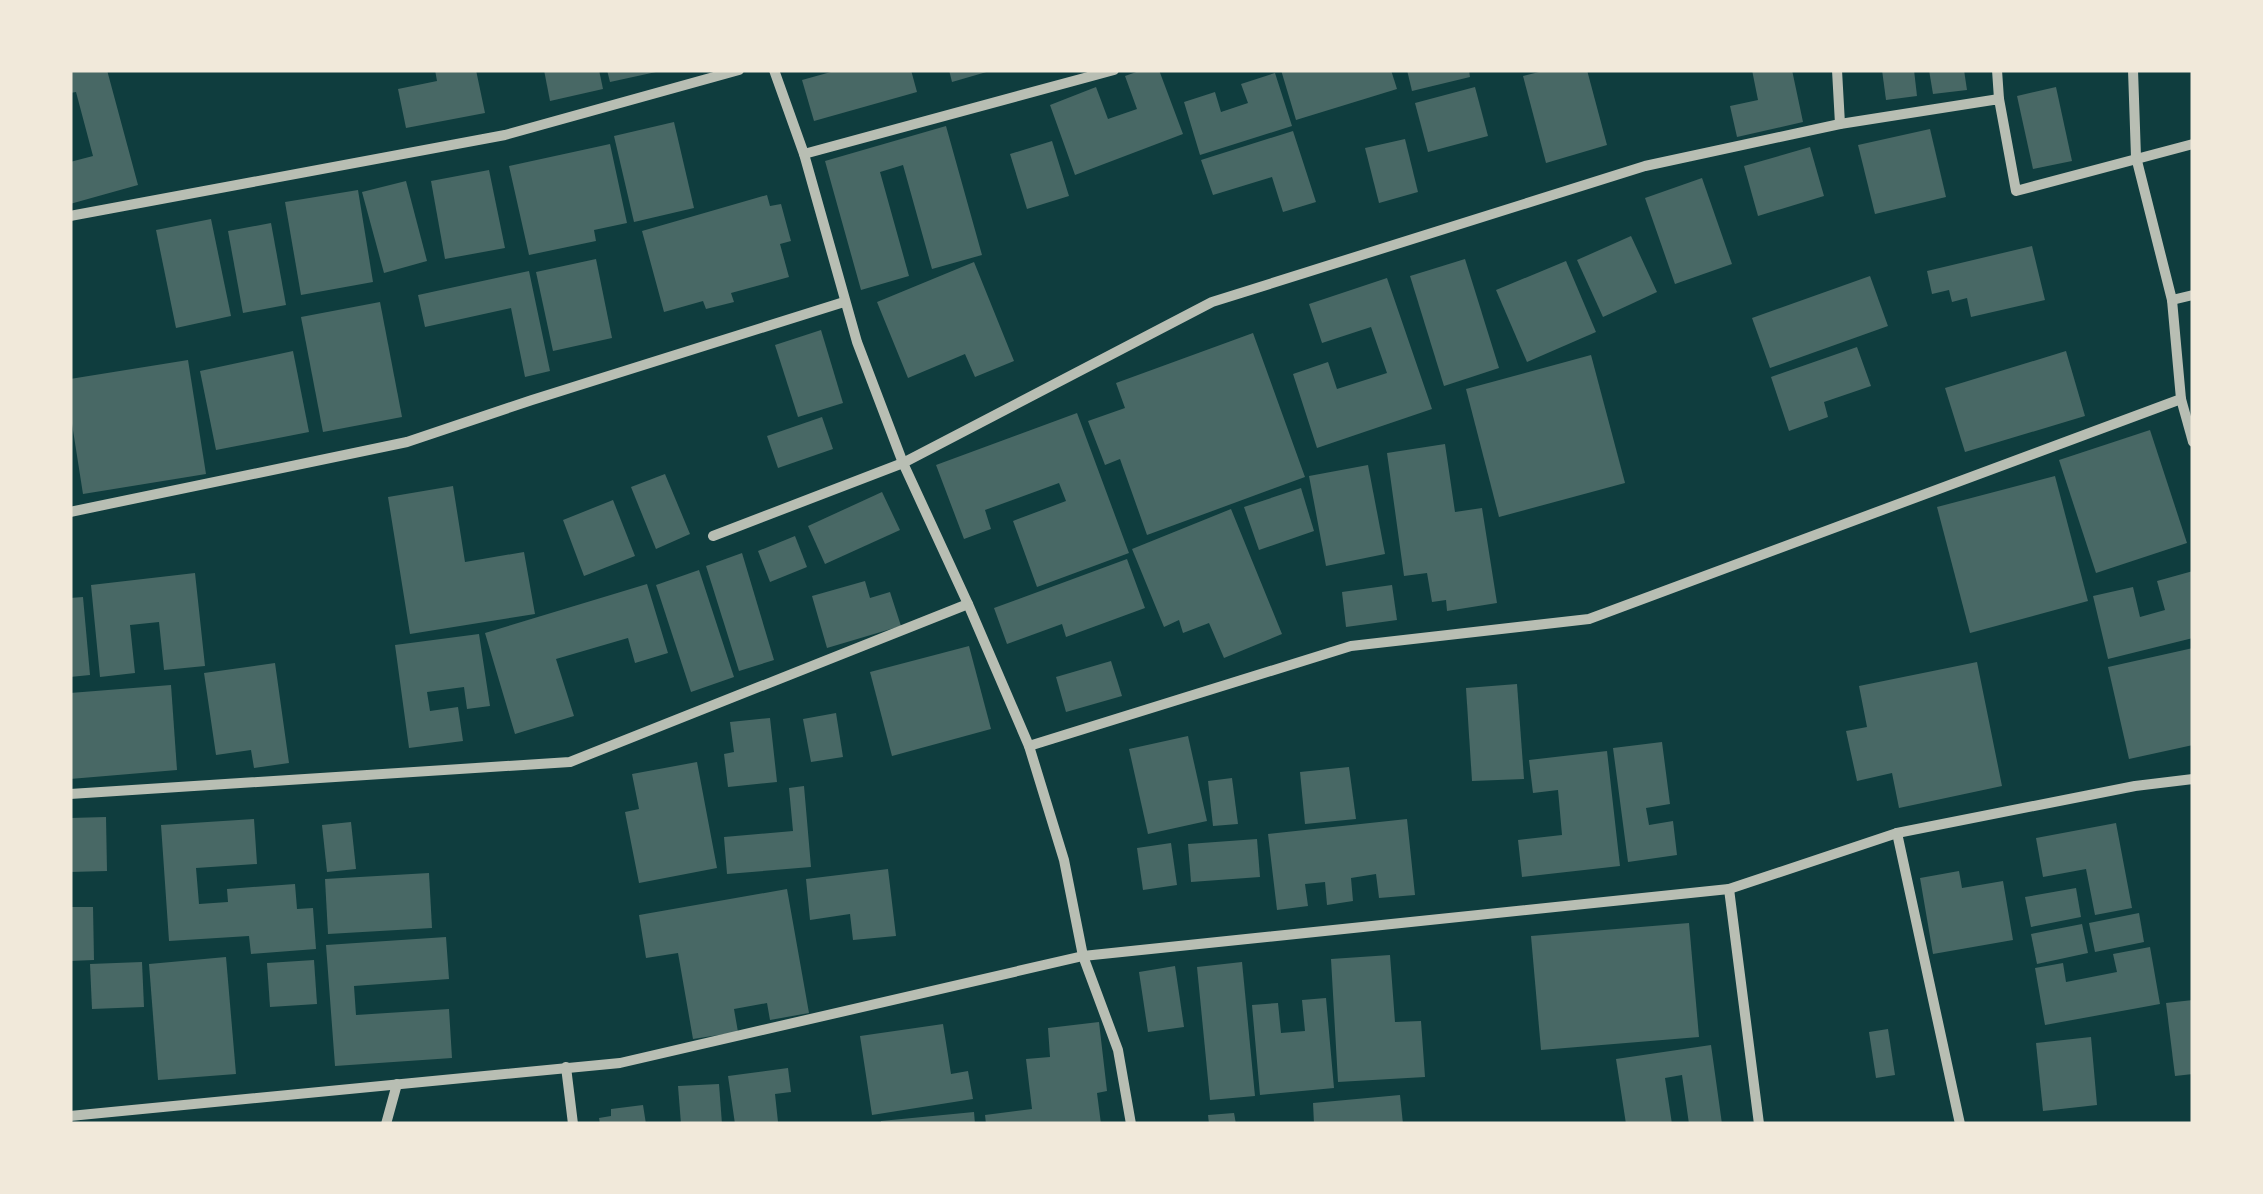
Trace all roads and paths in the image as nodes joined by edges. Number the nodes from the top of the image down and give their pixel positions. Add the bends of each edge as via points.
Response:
1 (739, 70) edge
2 (774, 70) edge
3 (1114, 70) edge
4 (1837, 70) edge
5 (1997, 70) edge
6 (2133, 70) edge
7 (2000, 99) junction
8 (1840, 124) junction
9 (2193, 144) edge
10 (804, 154) junction
11 (2136, 157) junction
12 (70, 216) edge
13 (2193, 295) edge
14 (2172, 300) junction
15 (844, 302) junction
16 (2181, 399) junction
17 (2193, 442) edge
18 (902, 463) junction
19 (70, 512) edge
20 (713, 536) dead end
21 (968, 604) junction
22 (1029, 746) junction
23 (2193, 779) edge
24 (70, 794) edge
25 (1896, 832) junction
26 (1729, 888) junction
27 (1083, 956) junction
28 (566, 1067) junction
29 (397, 1084) junction
30 (70, 1116) edge
31 (386, 1124) edge
32 (573, 1124) edge
33 (1130, 1124) edge
34 (1759, 1124) edge
35 (1960, 1124) edge

1 - 12 street via 506,134
2 - 10 street
3 - 10 street
4 - 8 street
5 - 7 street
6 - 11 street
7 - 8 street
7 - 11 street via 2016,192
8 - 18 street via 1645,166 1212,302
9 - 11 street
10 - 15 street
11 - 14 street
13 - 14 street
14 - 16 street
15 - 18 street
15 - 19 street via 407,442
16 - 17 street
16 - 22 street via 1589,620 1351,646
18 - 20 street
18 - 21 street
21 - 22 street
21 - 24 street via 570,762
22 - 27 street via 1064,860
23 - 25 street
25 - 26 street
25 - 35 street
26 - 27 street
26 - 34 street
27 - 28 street via 620,1063
27 - 33 street via 1118,1050
28 - 29 street
28 - 32 street
29 - 30 street
29 - 31 street

